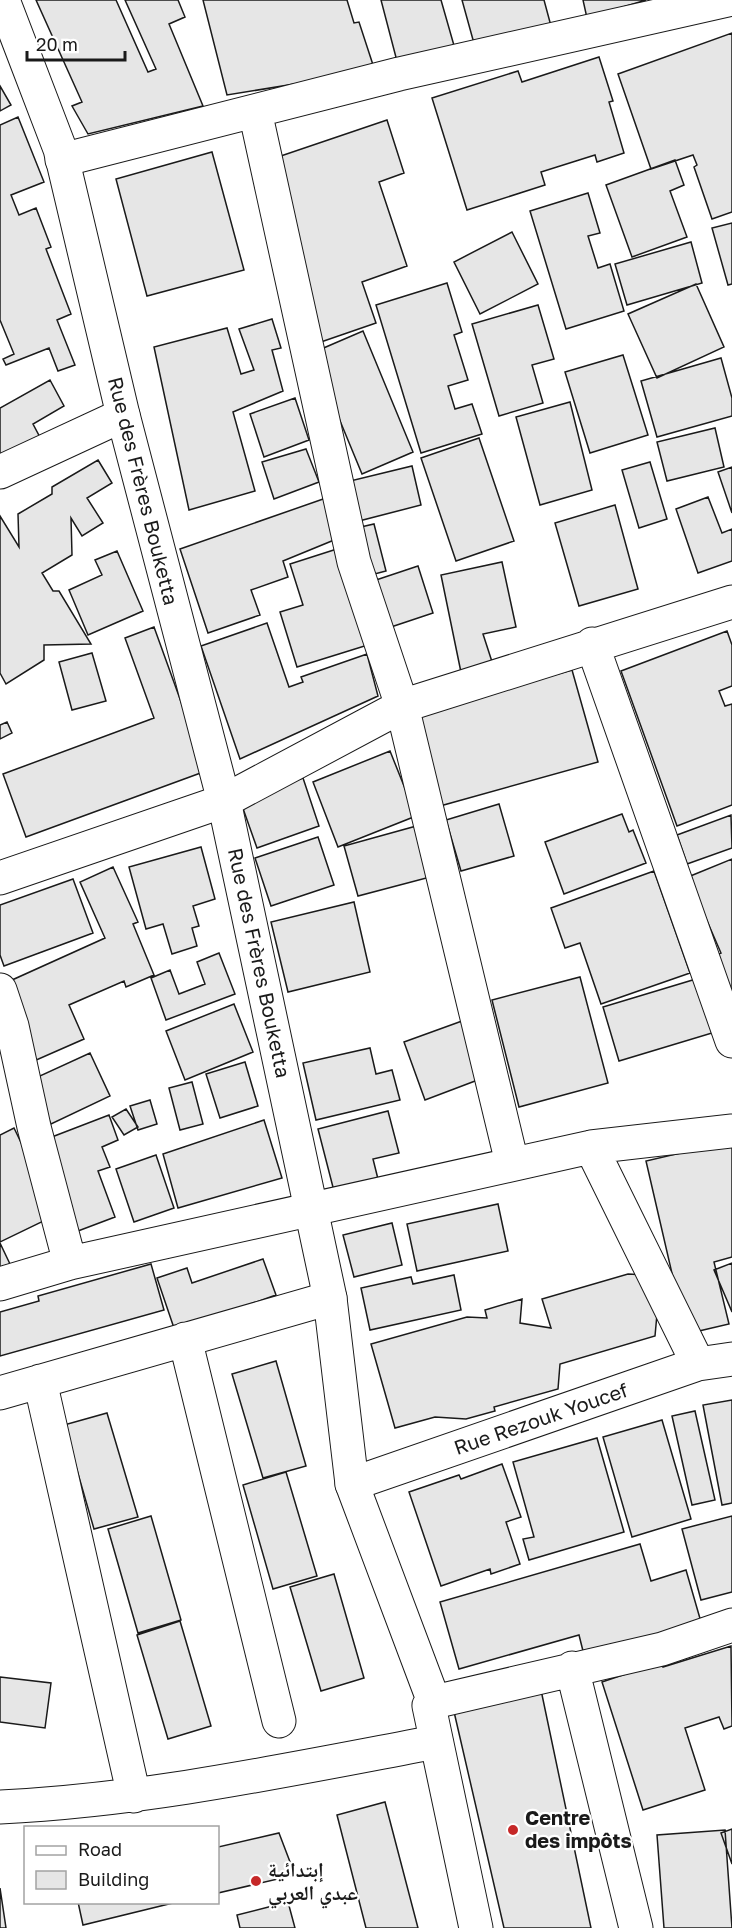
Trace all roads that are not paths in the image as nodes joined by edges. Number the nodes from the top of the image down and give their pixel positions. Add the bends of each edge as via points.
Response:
1 (3, 0) edge
2 (728, 0) edge
3 (255, 111) junction
4 (62, 160) junction
5 (123, 415) junction
6 (0, 472) edge
7 (732, 602) edge
8 (592, 644) junction
9 (402, 706) junction
10 (224, 801) junction
11 (0, 878) edge
12 (0, 990) edge
13 (732, 1041) edge
14 (732, 1131) edge
15 (591, 1147) junction
16 (513, 1163) junction
17 (312, 1208) junction
18 (70, 1263) junction
19 (0, 1284) edge
20 (330, 1298) junction
21 (184, 1339) junction
22 (732, 1359) edge
23 (698, 1365) junction
24 (40, 1381) junction
25 (0, 1393) edge
26 (352, 1484) junction
27 (732, 1625) edge
28 (572, 1668) junction
29 (434, 1702) junction
30 (279, 1721) dead end
31 (436, 1742) junction
32 (134, 1796) junction
33 (0, 1807) edge
34 (476, 1928) edge
35 (636, 1928) edge

1 - 4 street, Rue des Frères Bouketta
2 - 3 street via 399,74
3 - 4 street
3 - 9 street via 354,562
4 - 5 street, Rue des Frères Bouketta
5 - 6 street
5 - 10 street, Rue des Frères Bouketta
7 - 8 street
8 - 9 street
8 - 13 street
9 - 10 street
9 - 16 street
10 - 11 street
10 - 17 street, Rue des Frères Bouketta
12 - 18 street
14 - 15 street
15 - 16 street
15 - 23 street
16 - 17 street
17 - 18 street
17 - 20 street, Rue des Frères Bouketta
18 - 19 street
20 - 21 street
20 - 26 street, Rue des Frères Bouketta
21 - 24 street
21 - 30 street
22 - 23 street, Rue Rezouk Youcef
23 - 26 street, Rue Rezouk Youcef
24 - 25 street
24 - 32 street
26 - 29 street, Rue des Frères Bouketta
27 - 28 street via 662,1649
28 - 29 street
28 - 35 street
29 - 31 street, Rue des Frères Bouketta via 429,1706
31 - 32 street
31 - 34 street, Rue des Frères Bouketta
32 - 33 street

